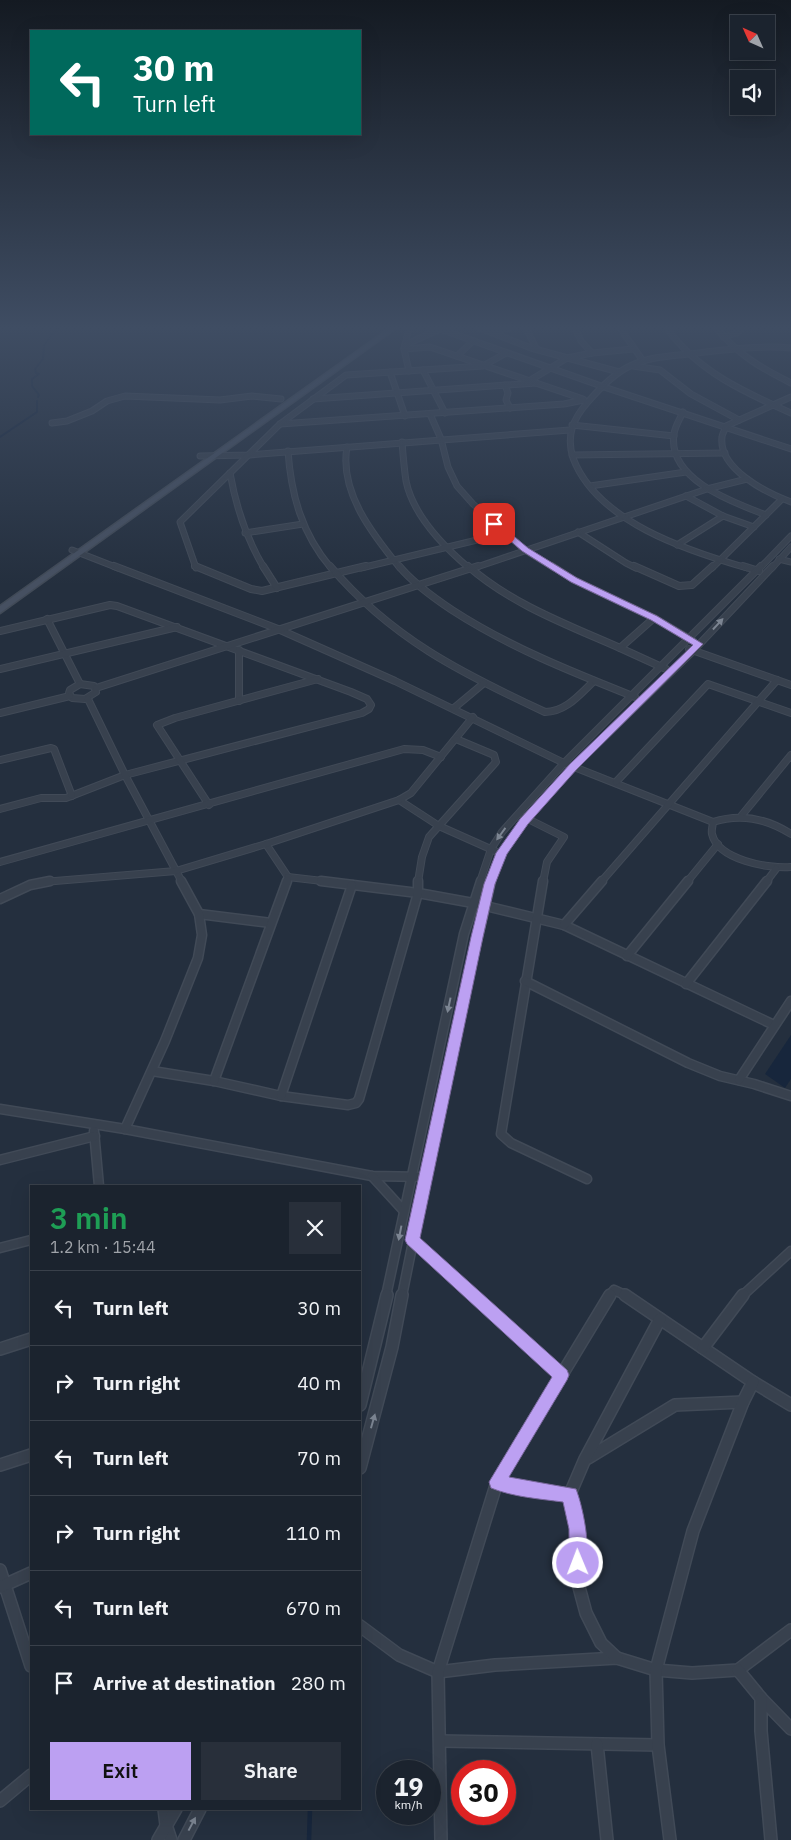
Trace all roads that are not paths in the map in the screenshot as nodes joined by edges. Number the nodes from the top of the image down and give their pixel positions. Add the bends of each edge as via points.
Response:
1 (85, 414) edge
2 (260, 414) edge
3 (272, 414) edge
4 (293, 414) edge
5 (430, 414) joint
6 (579, 414) edge
7 (682, 414) edge
8 (689, 414) edge
9 (727, 414) edge
10 (752, 414) edge
11 (405, 416) joint
12 (738, 420) junction
13 (52, 422) dead end
14 (280, 424) junction
15 (726, 426) junction
16 (571, 428) junction
17 (674, 436) junction
18 (441, 440) junction
19 (402, 442) junction
20 (347, 447) junction
21 (791, 449) edge
22 (288, 451) junction
23 (675, 453) junction
24 (725, 453) junction
25 (249, 454) junction
26 (572, 455) junction
27 (200, 456) junction
28 (212, 456) junction
29 (686, 472) junction
30 (230, 473) junction
31 (747, 479) junction
32 (590, 486) junction
33 (707, 489) junction
34 (686, 496) junction
35 (782, 499) junction
36 (791, 502) edge
37 (766, 515) junction
38 (625, 516) junction
39 (723, 516) junction
40 (303, 524) junction
41 (754, 527) junction
42 (244, 532) junction
43 (578, 532) junction
44 (506, 533) junction
45 (791, 536) edge
46 (677, 545) junction
47 (445, 548) junction
48 (787, 548) edge
49 (525, 550) junction
50 (76, 551) junction
51 (779, 559) junction
52 (392, 560) junction
53 (720, 560) junction
54 (791, 562) edge
55 (470, 568) junction
56 (757, 571) junction
57 (766, 573) junction
58 (335, 574) junction
59 (416, 584) junction
60 (742, 587) junction
61 (276, 588) junction
62 (751, 590) junction
63 (0, 602) edge
64 (360, 602) junction
65 (722, 607) junction
66 (0, 610) edge
67 (731, 610) junction
68 (654, 618) junction
69 (47, 619) junction
70 (177, 627) junction
71 (278, 630) junction
72 (0, 631) edge
73 (690, 639) junction
74 (228, 646) junction
75 (682, 647) junction
76 (696, 647) junction
77 (620, 648) junction
78 (239, 650) junction
79 (66, 654) junction
80 (662, 667) junction
81 (0, 669) edge
82 (671, 672) junction
83 (318, 680) junction
84 (777, 680) junction
85 (594, 681) junction
86 (484, 683) junction
87 (80, 684) junction
88 (791, 685) edge
89 (96, 688) junction
90 (70, 696) junction
91 (632, 696) junction
92 (88, 699) junction
93 (643, 700) junction
94 (240, 701) junction
95 (759, 702) junction
96 (454, 708) junction
97 (0, 713) edge
98 (791, 713) edge
99 (473, 718) junction
100 (601, 726) junction
101 (611, 731) junction
102 (456, 739) junction
103 (791, 754) edge
104 (441, 757) junction
105 (0, 760) edge
106 (180, 760) junction
107 (564, 763) junction
108 (574, 766) junction
109 (125, 775) junction
110 (616, 782) junction
111 (72, 796) junction
112 (399, 800) junction
113 (209, 804) junction
114 (668, 804) junction
115 (0, 809) edge
116 (517, 814) junction
117 (742, 815) junction
118 (527, 818) junction
119 (149, 821) junction
120 (713, 822) junction
121 (439, 826) junction
122 (791, 834) edge
123 (266, 844) junction
124 (718, 844) junction
125 (491, 849) junction
126 (501, 853) junction
127 (0, 862) edge
128 (791, 867) edge
129 (776, 869) junction
130 (176, 871) junction
131 (288, 878) junction
132 (352, 885) junction
133 (418, 893) junction
134 (0, 899) edge
135 (473, 904) junction
136 (484, 906) junction
137 (199, 914) junction
138 (535, 919) junction
139 (271, 923) junction
140 (564, 926) junction
141 (627, 956) junction
142 (525, 981) junction
143 (686, 984) junction
144 (453, 986) junction
145 (466, 987) junction
146 (791, 1001) edge
147 (774, 1025) junction
148 (440, 1043) junction
149 (452, 1044) junction
150 (152, 1071) junction
151 (739, 1080) junction
152 (214, 1081) junction
153 (281, 1096) junction
154 (790, 1096) edge
155 (0, 1109) edge
156 (426, 1111) junction
157 (439, 1112) junction
158 (93, 1124) junction
159 (126, 1128) junction
160 (95, 1136) junction
161 (0, 1160) edge
162 (372, 1176) junction
163 (412, 1176) junction
164 (425, 1177) junction
165 (586, 1179) dead end
166 (100, 1185) edge
167 (404, 1211) junction
168 (30, 1240) edge
169 (412, 1240) junction
170 (0, 1248) edge
171 (791, 1251) edge
172 (393, 1269) junction
173 (406, 1271) junction
174 (660, 1319) junction
175 (30, 1339) edge
176 (375, 1348) junction
177 (703, 1348) junction
178 (0, 1349) edge
179 (391, 1352) junction
180 (562, 1375) junction
181 (753, 1382) junction
182 (361, 1401) edge
183 (743, 1402) junction
184 (791, 1405) edge
185 (364, 1442) edge
186 (30, 1455) edge
187 (585, 1459) junction
188 (361, 1462) edge
189 (0, 1465) edge
190 (497, 1482) junction
191 (570, 1494) junction
192 (0, 1570) edge
193 (30, 1573) edge
194 (2, 1586) edge
195 (361, 1627) edge
196 (791, 1630) edge
197 (617, 1658) junction
198 (30, 1663) edge
199 (656, 1670) junction
200 (738, 1670) junction
201 (438, 1672) junction
202 (761, 1698) junction
203 (791, 1728) edge
204 (441, 1741) junction
205 (597, 1744) junction
206 (658, 1745) junction
207 (30, 1776) edge
208 (0, 1801) edge
209 (164, 1810) edge
210 (175, 1810) edge
211 (199, 1810) edge
212 (166, 1825) junction
213 (158, 1840) edge
214 (171, 1840) edge
215 (184, 1840) edge
216 (441, 1840) edge
217 (606, 1840) edge
218 (670, 1840) edge
219 (771, 1840) edge

1 - 13 street via 68,421
2 - 27 main road
3 - 28 main road
4 - 14 street
5 - 11 street
5 - 18 street
6 - 16 street
7 - 17 street via 675,424
8 - 15 street
9 - 12 street
10 - 12 street
11 - 14 street
12 - 15 street
14 - 25 street
15 - 21 street
15 - 24 street via 722,438
16 - 17 street
16 - 18 street
16 - 26 street
17 - 23 street
18 - 19 street
18 - 44 street via 448,467 458,486
19 - 20 street
19 - 47 street via 401,462 410,491 430,530
20 - 22 street
20 - 52 street via 345,469 359,511 372,535
22 - 25 street
22 - 40 street via 290,476
23 - 24 street
23 - 26 street
23 - 29 street
24 - 31 street
25 - 28 street
25 - 30 street
26 - 32 street
27 - 28 street
27 - 50 main road
28 - 50 main road
29 - 32 street
29 - 33 street
30 - 42 street
30 - 61 street via 181,519 193,564 198,570 251,589
31 - 33 street
31 - 35 street via 757,488
32 - 38 street
33 - 34 street
33 - 37 street
34 - 38 street
34 - 39 street
35 - 36 street
35 - 37 street
37 - 41 street
38 - 43 street
38 - 46 street
39 - 41 street
39 - 46 street
40 - 42 street
40 - 58 street
41 - 53 street
42 - 61 street
43 - 49 street
43 - 53 street via 626,564 679,586 692,585
44 - 47 street
44 - 49 street
45 - 48 street
46 - 53 street
47 - 52 street
47 - 55 street
48 - 51 street
48 - 56 street
49 - 55 street
49 - 68 street via 574,580
50 - 63 main road
50 - 66 main road
50 - 71 street
51 - 54 street
51 - 57 street
52 - 58 street
52 - 59 street
53 - 56 street
55 - 59 street
55 - 77 street via 528,606
56 - 57 street
56 - 60 street
57 - 62 street
58 - 61 street
58 - 64 street
59 - 64 street
59 - 85 street via 460,616 493,634 553,665
60 - 62 street
60 - 65 street
62 - 67 street
64 - 71 street
64 - 86 street via 411,642
65 - 67 street
65 - 73 street
76 -> 67 street
68 - 73 street
68 - 77 street
69 - 70 street via 110,605
69 - 72 street
69 - 79 street
70 - 74 street
70 - 79 street
71 - 74 street
71 - 96 street
73 - 75 street
73 - 76 street
74 - 78 street
74 - 89 street
75 - 76 street
75 - 80 street
76 - 82 street
76 - 84 street
77 - 80 street
78 - 83 street
78 - 94 street
79 - 81 street
79 - 87 street
80 - 82 street
80 - 91 street
82 - 93 street
83 - 94 street
83 - 106 street via 367,698 371,705 369,709
84 - 88 street
84 - 95 street
85 - 86 street via 560,710 551,713
85 - 91 street
86 - 96 street
87 - 89 street via 91,684
87 - 90 street via 70,690
89 - 92 street
90 - 92 street
90 - 97 street
91 - 93 street
91 - 100 street
92 - 109 street
93 - 101 street
94 - 106 street via 157,725
95 - 98 street
95 - 110 street via 713,685 704,687
95 - 114 street
96 - 99 street
99 - 102 street
99 - 107 street
100 - 101 street
100 - 107 street
101 - 108 street
102 - 104 street
102 - 121 street via 494,755 496,762
103 - 117 street
104 - 112 street via 411,793
104 - 113 street via 416,747 404,749
105 - 111 street via 54,749
106 - 109 street
106 - 113 street
107 - 108 street
107 - 116 street
108 - 110 street
108 - 118 street
109 - 111 street
109 - 119 street
110 - 114 street
111 - 115 street via 41,798
112 - 121 street
112 - 123 street
113 - 119 street
114 - 120 street
114 - 140 street
116 - 118 street
116 -> 125 street
117 - 120 street
117 - 122 street via 773,824
118 - 126 street
118 - 138 street via 564,837 547,862
119 - 127 street
119 - 130 street
120 - 124 street via 710,829
121 - 125 street
121 - 133 street via 426,845 417,878
123 - 130 street
123 - 131 street
124 - 129 street via 755,865
124 - 141 street
125 - 126 street
125 - 135 street
126 - 136 street
128 - 129 street
129 - 143 street
130 - 134 street via 50,881
130 - 137 street
131 - 132 street
131 - 139 street
132 - 133 street
132 - 153 street
133 - 135 street
133 - 153 street via 359,1099 348,1104
135 - 136 street
135 - 144 street
136 - 138 street
136 - 145 street
137 - 139 street
137 - 150 street via 202,935 198,958
138 - 140 street
138 - 142 street
139 - 152 street
140 - 141 street
141 - 143 street
142 - 151 street via 688,1063
142 - 165 street via 501,1134 511,1144
143 - 147 street
144 - 145 street
144 -> 148 street
145 - 149 street
146 - 147 street
147 - 151 street
148 - 149 street
148 - 156 street
149 - 157 street
150 - 152 street
150 - 159 street
151 - 154 street
152 - 153 street
155 - 158 street
156 - 157 street
156 - 163 street
157 - 164 street
158 - 159 street
158 - 160 street
159 - 162 street
160 - 161 street
160 - 166 street
162 - 163 street
162 - 167 street
163 - 164 street
163 - 167 street
164 - 169 street
167 -> 172 street
168 - 170 street
169 - 173 street
169 - 180 street
171 - 177 street via 745,1292
172 - 173 street
172 - 176 street
173 - 179 street
174 - 177 street
174 - 180 street via 614,1290
174 - 187 street
175 - 178 street
176 - 179 street
176 - 182 street
177 - 181 street
185 -> 179 street
180 - 190 street
181 - 183 street
181 - 184 street
183 - 187 street via 675,1405
183 - 199 street via 693,1531
185 - 188 street
186 - 189 street
187 - 191 street
190 - 191 street
190 - 201 street
191 - 197 street via 577,1529 579,1587 586,1613 600,1643
192 - 194 street
193 - 194 street
194 - 198 street
195 - 201 street via 399,1655
196 - 200 street
197 - 199 street
197 - 201 street via 495,1665
199 - 200 street via 692,1673
199 - 206 street
200 - 202 street
201 - 204 street
202 - 203 street
202 - 219 street
204 - 205 street
204 - 216 street
205 - 206 street
205 - 217 street
206 - 218 street
207 - 208 street
209 - 212 street
210 - 212 street
215 -> 211 street
212 - 213 street
212 - 214 street

